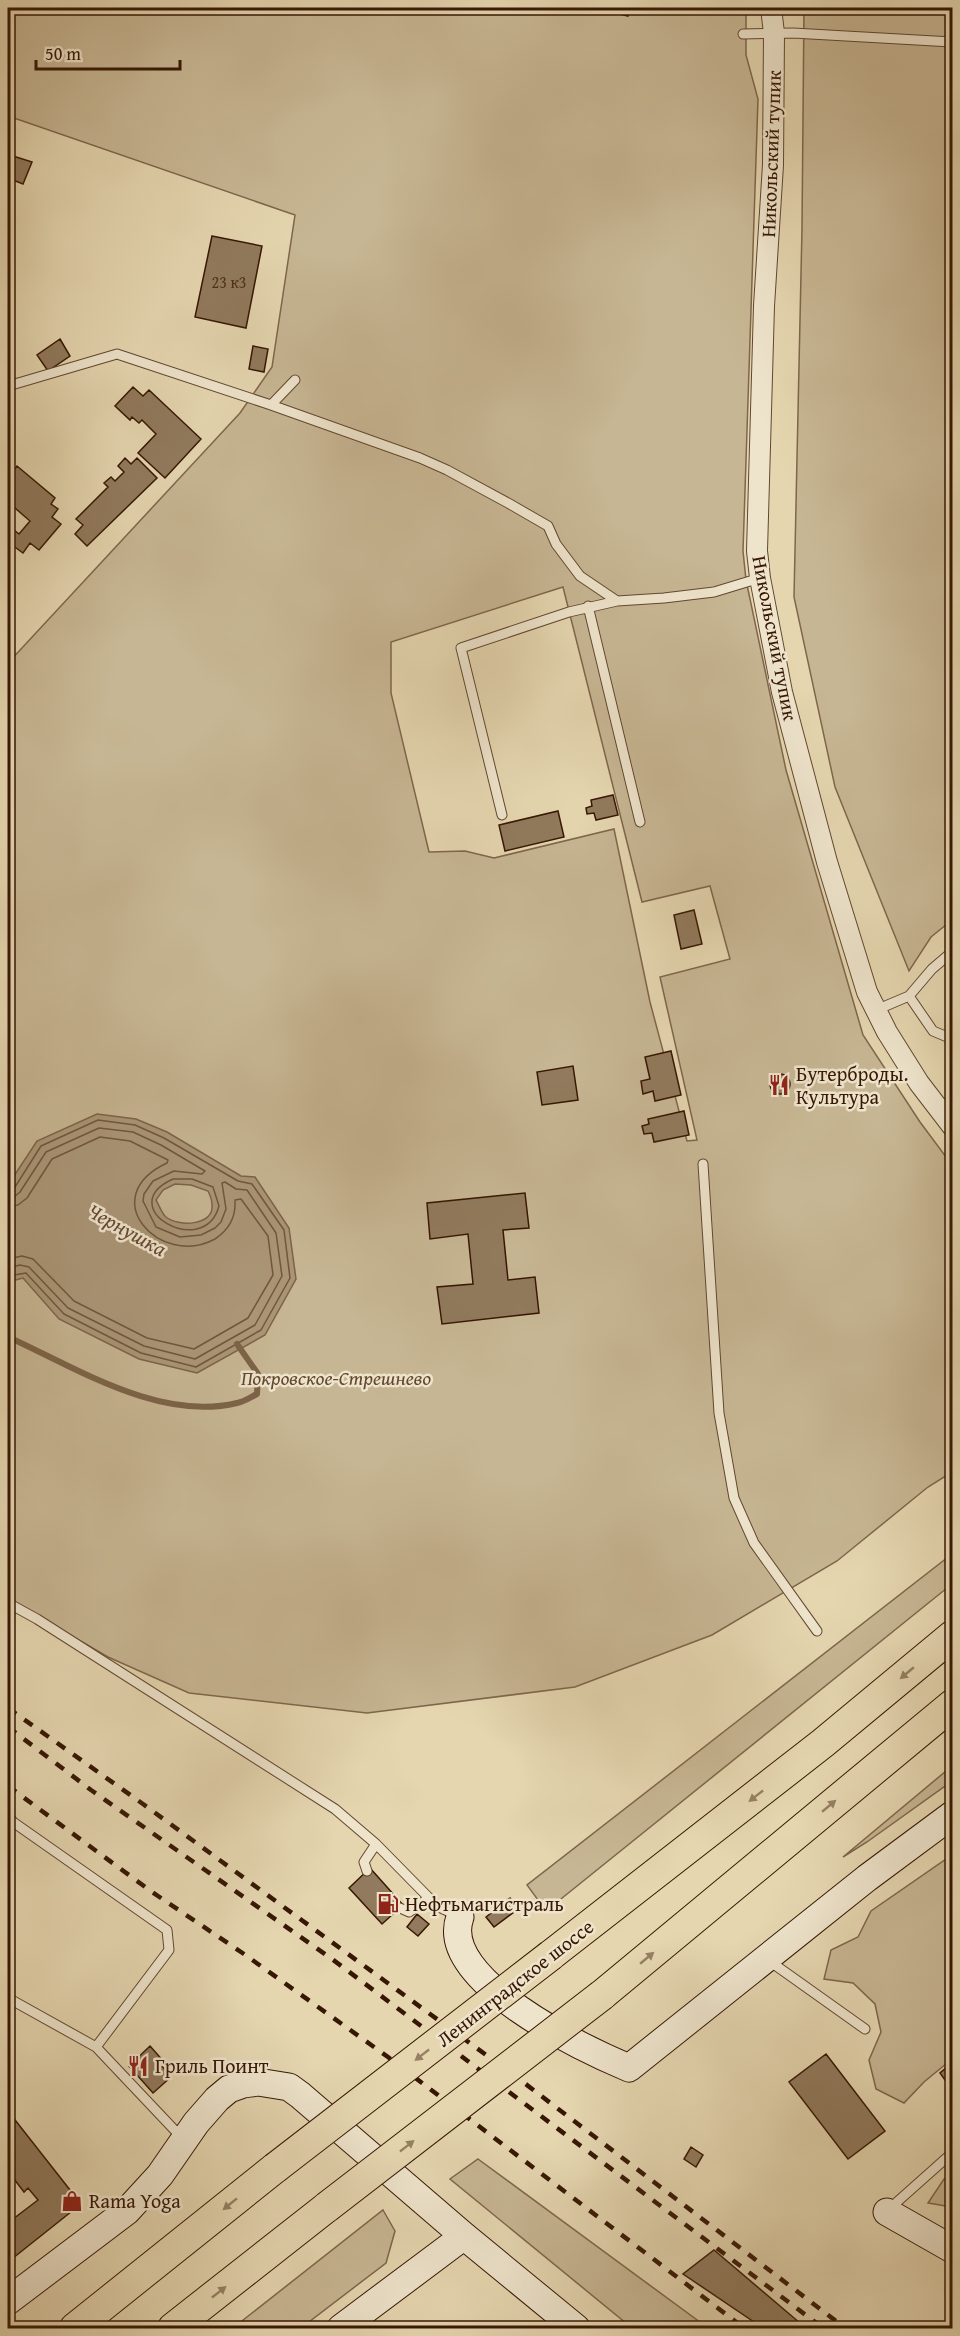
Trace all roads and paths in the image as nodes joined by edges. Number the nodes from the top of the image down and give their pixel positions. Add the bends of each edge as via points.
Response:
1 (771, 8) edge
2 (774, 33) junction
3 (743, 34) dead end
4 (952, 42) edge
5 (295, 380) dead end
6 (8, 386) edge
7 (272, 405) junction
8 (760, 578) junction
9 (617, 601) junction
10 (588, 606) junction
11 (502, 815) dead end
12 (640, 822) dead end
13 (952, 952) edge
14 (909, 996) junction
15 (876, 1010) junction
16 (952, 1039) edge
17 (946, 1104) edge
18 (952, 1125) edge
19 (704, 1164) dead end
20 (8, 1603) edge
21 (817, 1631) dead end
22 (952, 1636) edge
23 (952, 1705) edge
24 (8, 1815) edge
25 (952, 1815) edge
26 (376, 1844) junction
27 (367, 1871) dead end
28 (429, 1898) junction
29 (400, 1908) dead end
30 (460, 1917) joint
31 (766, 1958) junction
32 (8, 1998) edge
33 (865, 2029) dead end
34 (96, 2047) junction
35 (190, 2132) junction
36 (952, 2153) edge
37 (887, 2212) joint
38 (464, 2236) junction
39 (951, 2246) edge
40 (8, 2301) edge
41 (75, 2328) edge
42 (173, 2328) edge
43 (341, 2328) edge
44 (576, 2328) edge

1 - 2 street, Никольский тупик
2 - 3 lane
2 - 4 lane
2 - 8 street, Никольский тупик via 773,165 764,306 757,551
5 - 7 lane
6 - 7 lane via 117,354
7 - 9 lane via 420,458 508,503 548,526 580,576
8 - 9 lane via 714,591
8 - 15 street, Никольский тупик via 782,692 827,862
9 - 10 lane
10 - 11 lane via 461,648
10 - 12 lane
13 - 14 lane
14 - 15 lane
14 - 16 lane via 933,1030
15 - 17 street, Никольский тупик via 920,1083
17 - 18 street, Никольский тупик
19 - 21 lane via 719,1413 734,1498 754,1543
20 - 26 lane via 335,1809
22 -> 41 main road, Ленинградское шоссе, bridge via 823,1743
42 -> 23 main road, bridge via 602,1995
24 - 34 lane via 12,1822 166,1930 169,1950
25 - 31 street
26 - 27 lane via 364,1862
26 - 28 lane
28 - 29 lane via 409,1912
28 - 30 lane
30 - 31 street via 460,1946 483,1982 592,2053 629,2068
31 - 33 lane
32 - 34 lane
34 - 35 lane
35 - 38 street via 230,2089 258,2082 289,2087
35 - 40 street via 160,2175 127,2211
36 - 37 lane
37 - 39 street
38 - 43 street
38 - 44 street

